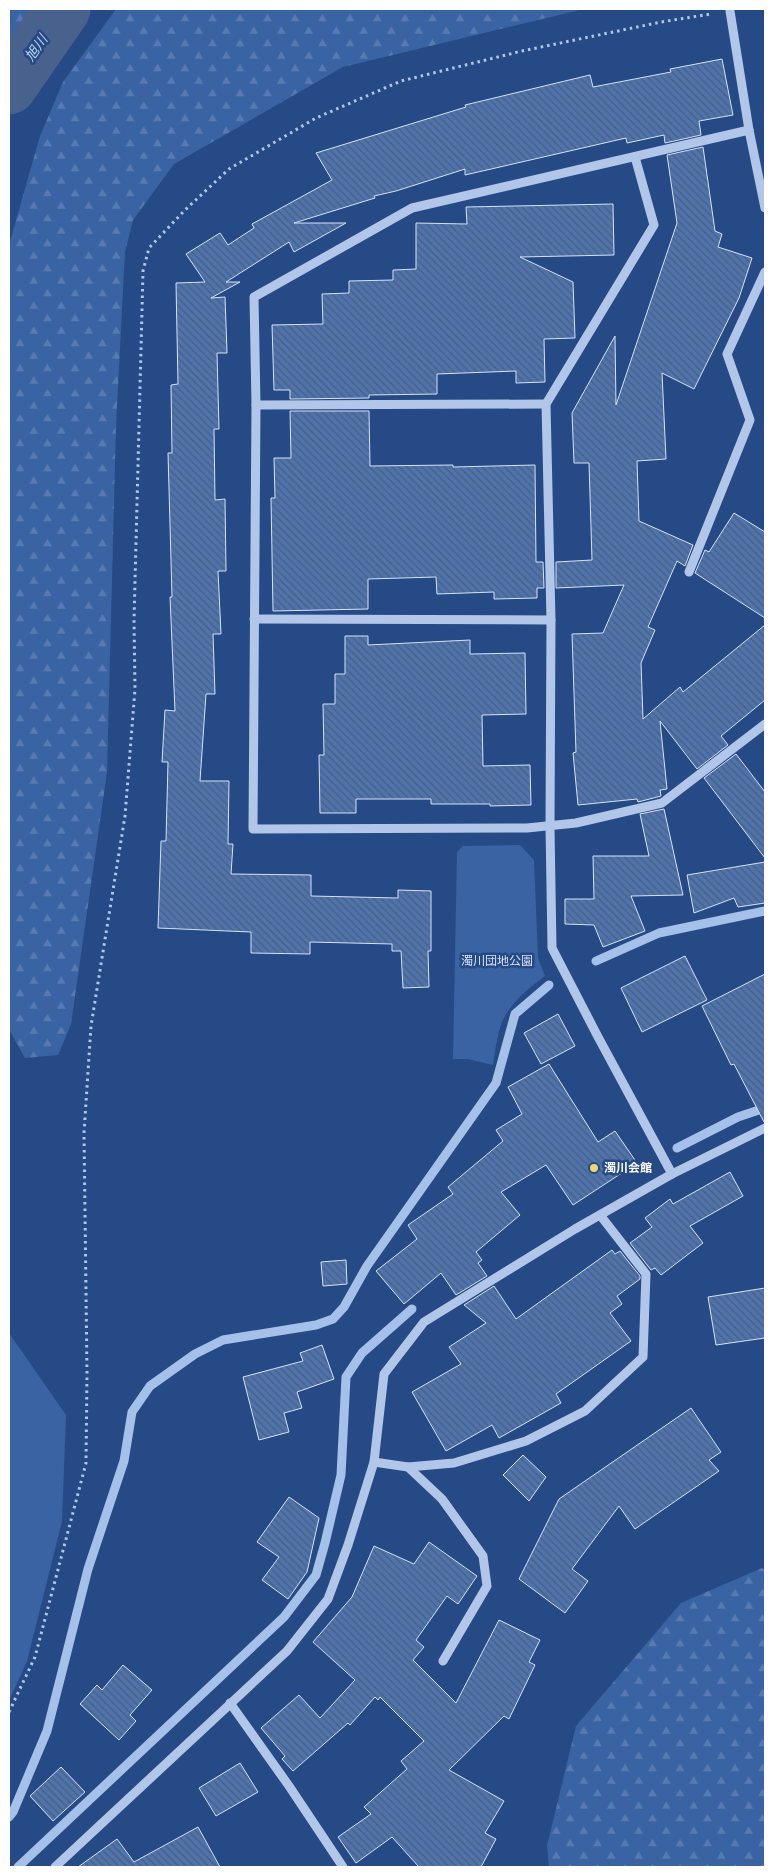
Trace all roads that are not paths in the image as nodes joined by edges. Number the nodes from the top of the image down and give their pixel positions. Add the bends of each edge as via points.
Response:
1 (730, 11) road end
2 (749, 130) junction
3 (635, 157) junction
4 (765, 208) edge
5 (765, 272) edge
6 (546, 404) junction
7 (256, 405) junction
8 (689, 572) dead end
9 (254, 618) junction
10 (551, 620) junction
11 (765, 724) edge
12 (550, 827) junction
13 (765, 1128) edge
14 (672, 1174) junction
15 (600, 1215) junction
16 (374, 1462) junction
17 (408, 1467) junction
18 (443, 1661) dead end
19 (230, 1703) junction
20 (55, 1867) edge
21 (343, 1867) edge

1 - 2 street
2 - 3 street
2 - 4 street
3 - 6 street via 654,225
3 - 7 street via 412,208 254,297
5 - 8 street via 727,354 750,420
6 - 7 street
6 - 10 street
7 - 9 street
9 - 10 street
9 - 12 street via 253,830
10 - 12 street
11 - 12 street via 662,803
12 - 14 street via 552,948
13 - 14 street
14 - 15 street
15 - 16 street via 424,1322 384,1374
15 - 17 street via 646,1274 643,1357 585,1411 526,1441 454,1463
16 - 17 street
16 - 19 street via 328,1598 287,1650
17 - 18 street via 442,1499 483,1556 487,1586
19 - 20 street
19 - 21 street

